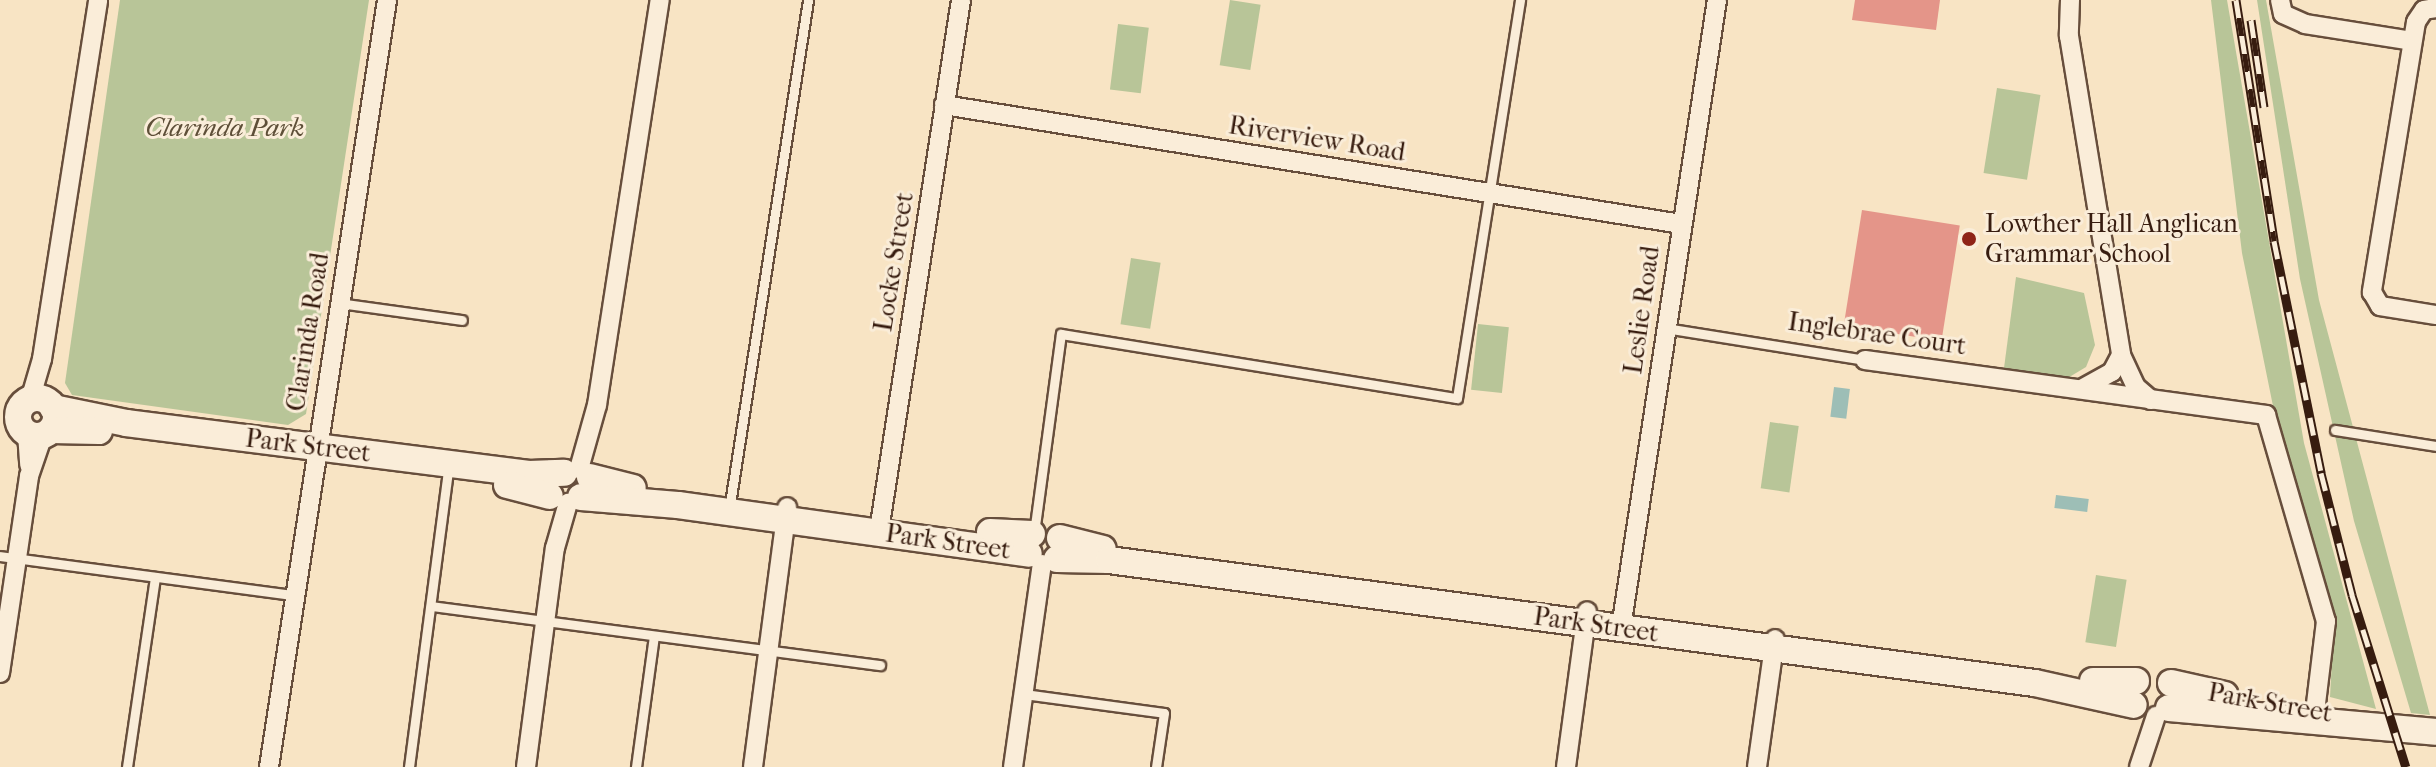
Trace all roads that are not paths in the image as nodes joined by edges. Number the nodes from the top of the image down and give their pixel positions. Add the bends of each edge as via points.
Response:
1 (98, 0) edge
2 (387, 0) edge
3 (660, 0) edge
4 (808, 0) edge
5 (961, 0) edge
6 (1520, 0) edge
7 (1717, 0) edge
8 (2070, 0) edge
9 (2282, 7) edge
10 (2430, 9) edge
11 (2412, 41) junction
12 (944, 105) junction
13 (1489, 194) junction
14 (1681, 224) junction
15 (339, 303) junction
16 (2436, 315) edge
17 (462, 320) dead end
18 (1665, 328) junction
19 (2121, 355) junction
20 (1865, 360) joint
21 (2082, 388) junction
22 (2151, 400) junction
23 (29, 416) edge
24 (2335, 430) dead end
25 (2436, 446) edge
26 (315, 453) junction
27 (449, 470) junction
28 (572, 487) junction
29 (729, 506) junction
30 (786, 513) junction
31 (880, 525) junction
32 (1042, 547) junction
33 (9, 557) edge
34 (155, 577) junction
35 (293, 595) junction
36 (431, 606) junction
37 (1586, 618) junction
38 (545, 619) junction
39 (1622, 622) junction
40 (654, 636) junction
41 (1774, 643) junction
42 (769, 650) junction
43 (880, 665) dead end
44 (0, 673) edge
45 (1024, 694) junction
46 (2150, 700) junction
47 (2314, 714) junction
48 (2436, 732) edge
49 (2140, 764) edge
50 (127, 767) edge
51 (269, 767) edge
52 (409, 767) edge
53 (526, 767) edge
54 (636, 767) edge
55 (753, 767) edge
56 (1013, 767) edge
57 (1156, 767) edge
58 (1566, 767) edge
59 (1757, 767) edge

1 - 23 street
2 - 15 street, Clarinda Road
3 - 28 street via 597,405
4 - 29 lane
5 - 12 street, Locke Street
6 - 13 lane
7 - 14 street, Leslie Road
8 - 19 street via 2069,36
9 - 11 street via 2305,24
10 - 11 street
11 - 16 street via 2372,283 2375,300 2392,309
12 - 13 street, Riverview Road
12 - 31 street, Locke Street
13 - 14 street, Riverview Road
13 - 32 lane via 1457,398 1061,334
14 - 18 street, Leslie Road
15 - 17 lane
15 - 26 street, Clarinda Road
18 - 20 lane, Inglebrae Court
18 - 39 street, Leslie Road
19 - 21 street via 2112,372
19 - 22 street via 2136,387
20 - 21 street, Inglebrae Court
21 - 22 street, Inglebrae Court
22 - 47 street, Inglebrae Court via 2266,415 2273,428 2326,621
23 - 26 street, Park Street via 126,423
23 - 33 street via 29,476
24 - 25 lane
26 - 27 street, Park Street
26 - 35 street, Clarinda Road
27 - 28 street, Park Street via 523,487
27 - 36 lane
28 - 29 street, Park Street via 629,487
28 - 38 street via 555,548
29 - 30 street, Park Street
30 - 31 street, Park Street
30 - 42 street
31 - 32 street, Park Street
32 - 37 street, Park Street via 1101,548
32 - 45 street
33 - 34 lane
33 - 44 street
34 - 35 lane
34 - 50 lane
35 - 51 street, Clarinda Road
36 - 38 lane
36 - 52 lane
37 - 39 street, Park Street
37 - 58 street
38 - 40 lane
38 - 53 street
39 - 41 street, Park Street
40 - 42 lane
40 - 54 lane
41 - 46 street, Park Street via 2095,681
41 - 59 street
42 - 43 lane
42 - 55 street
45 - 56 street
45 - 57 lane via 1164,713
46 - 47 street, Park Street
46 - 49 street
47 - 48 street, Park Street

